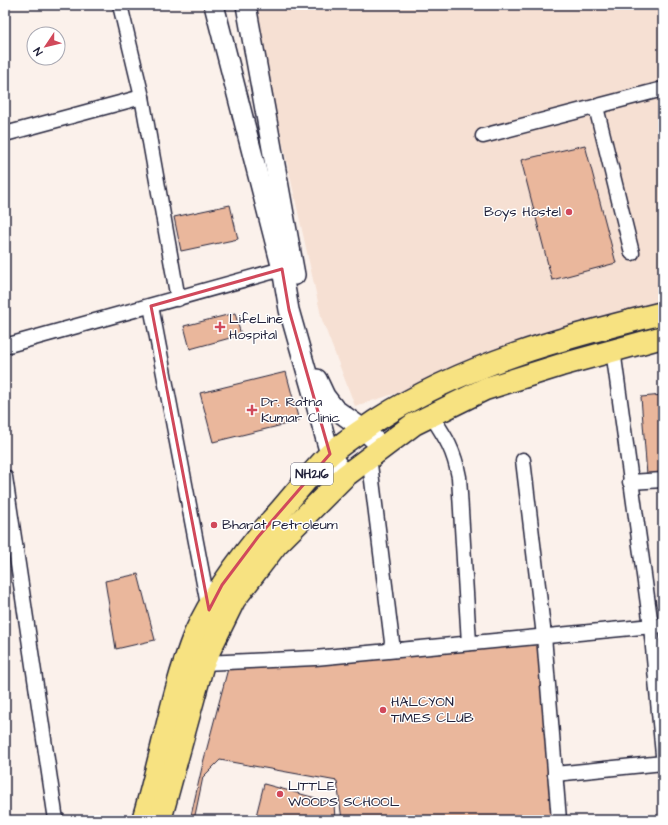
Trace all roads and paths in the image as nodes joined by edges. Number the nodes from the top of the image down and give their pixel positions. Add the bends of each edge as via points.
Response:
1 (120, 5) edge
2 (214, 5) edge
3 (246, 5) edge
4 (663, 89) edge
5 (142, 97) junction
6 (596, 107) junction
7 (5, 134) edge
8 (483, 136) dead end
9 (632, 253) dead end
10 (282, 270) junction
11 (178, 299) junction
12 (151, 306) junction
13 (663, 313) edge
14 (663, 337) edge
15 (5, 346) edge
16 (613, 350) junction
17 (431, 416) junction
18 (363, 429) junction
19 (375, 452) junction
20 (330, 454) junction
21 (523, 460) dead end
22 (345, 476) junction
23 (5, 477) edge
24 (663, 480) edge
25 (630, 482) junction
26 (209, 610) junction
27 (657, 626) edge
28 (544, 636) junction
29 (469, 643) junction
30 (390, 650) junction
31 (203, 663) junction
32 (663, 754) edge
33 (663, 763) edge
34 (555, 774) junction
35 (56, 820) edge
36 (143, 820) edge
37 (160, 820) edge
38 (559, 820) edge

1 - 5 street
2 - 10 street
3 - 18 street via 315,375 325,396 335,409
4 - 6 street
5 - 7 street
5 - 11 street
6 - 8 street
6 - 9 street
10 - 11 street
10 - 20 street via 289,310
11 - 12 street
12 - 15 street
12 - 26 street
13 - 18 highway, NH216 via 572,335 467,372 416,396
14 - 16 highway, NH216
16 - 17 highway, NH216 via 485,389
16 - 25 street
17 - 19 highway, NH216 via 414,424
17 - 29 street via 456,457 460,477
18 - 19 street
18 - 20 highway, NH216
19 - 22 highway, NH216
19 - 30 street via 392,642
20 - 22 street
20 - 26 highway, NH216 via 258,537 222,585
21 - 28 street
22 - 31 highway, NH216 via 276,545 238,594
23 - 35 street
24 - 25 street
25 - 27 street
26 - 36 highway, NH216 via 196,633 180,675
27 - 28 street
27 - 32 street
28 - 29 street
28 - 34 street
29 - 30 street
30 - 31 street via 314,658
31 - 37 highway, NH216
33 - 34 street
34 - 38 street

